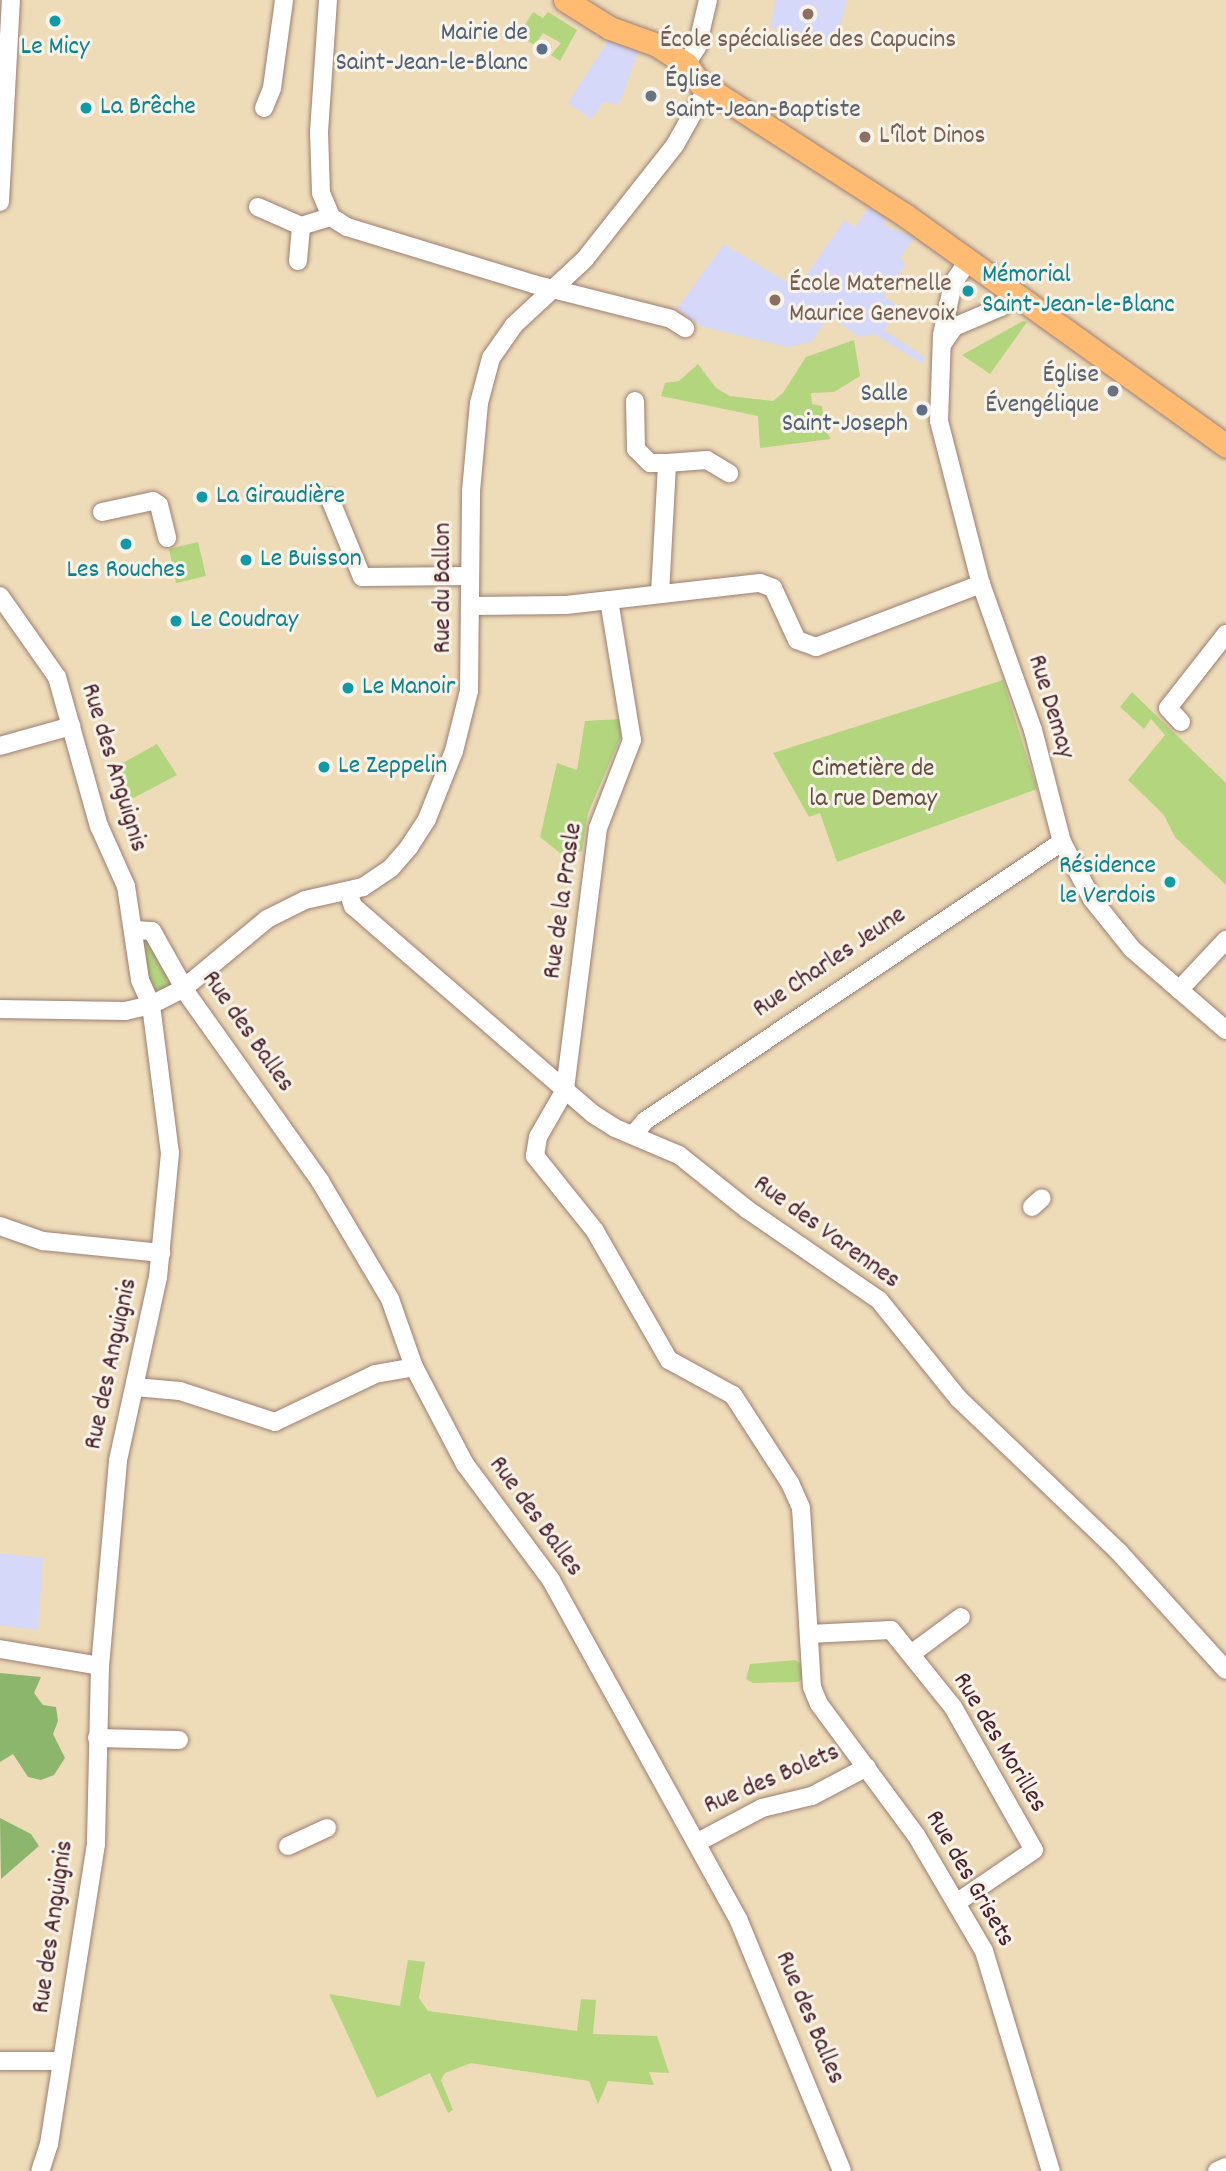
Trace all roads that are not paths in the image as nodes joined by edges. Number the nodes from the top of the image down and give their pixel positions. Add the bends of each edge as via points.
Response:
1 (11, 0) edge
2 (284, 0) edge
3 (328, 0) edge
4 (565, 0) edge
5 (708, 0) edge
6 (686, 64) junction
7 (2, 70) edge
8 (707, 88) junction
9 (264, 108) dead end
10 (0, 202) edge
11 (258, 207) dead end
12 (331, 217) junction
13 (301, 226) junction
14 (298, 261) dead end
15 (968, 261) junction
16 (554, 289) junction
17 (1012, 293) junction
18 (948, 307) junction
19 (958, 324) junction
20 (685, 328) dead end
21 (943, 343) junction
22 (635, 401) dead end
23 (1226, 446) edge
24 (667, 463) junction
25 (729, 473) dead end
26 (330, 499) dead end
27 (102, 512) dead end
28 (167, 538) dead end
29 (471, 576) junction
30 (981, 584) junction
31 (660, 594) junction
32 (609, 600) junction
33 (2, 603) edge
34 (471, 606) junction
35 (1226, 634) edge
36 (1181, 722) dead end
37 (71, 726) junction
38 (0, 746) edge
39 (1062, 842) junction
40 (349, 894) junction
41 (136, 930) junction
42 (1226, 940) edge
43 (184, 988) junction
44 (1179, 990) junction
45 (151, 1005) junction
46 (0, 1009) edge
47 (1226, 1030) edge
48 (565, 1090) junction
49 (633, 1135) junction
50 (0, 1226) edge
51 (161, 1253) junction
52 (414, 1367) junction
53 (135, 1387) junction
54 (961, 1618) dead end
55 (809, 1634) junction
56 (0, 1649) edge
57 (911, 1654) junction
58 (100, 1666) junction
59 (1226, 1670) edge
60 (97, 1738) junction
61 (179, 1740) dead end
62 (867, 1767) junction
63 (327, 1828) dead end
64 (698, 1842) junction
65 (288, 1846) dead end
66 (956, 1903) junction
67 (61, 2061) junction
68 (0, 2062) edge
69 (1226, 2167) edge
70 (40, 2171) edge
71 (842, 2171) edge
72 (1051, 2171) edge
73 (1217, 2171) edge

1 - 7 street
2 - 9 street via 272,88
3 - 12 street via 319,132 321,193
4 - 6 main road via 610,28 657,46
5 - 6 street via 697,47
6 - 8 main road
7 - 10 street via 9,75
8 - 15 main road via 905,215
8 - 16 street, Rue du Ballon via 675,145 585,258
11 - 13 street
12 - 13 street
12 - 16 street via 347,227
13 - 14 street
15 - 17 main road
15 - 18 street, Rue Demay via 954,279
16 - 20 street via 671,319
16 - 29 street, Rue du Ballon via 513,326 485,374 471,491
17 - 19 street via 1001,307
17 - 23 main road
18 - 19 street
18 - 21 street, Rue Demay
19 - 21 street
21 - 30 street, Rue Demay via 939,421
22 - 24 street via 636,449 650,463
24 - 25 street via 707,460
24 - 31 street
26 - 29 street via 362,577
27 - 28 street via 153,501 159,505
29 - 34 street, Rue du Ballon
30 - 31 street via 816,647 797,640 767,584
30 - 39 street, Rue Demay via 1032,730
31 - 32 street
32 - 34 street
32 - 48 street, Rue de la Prasle via 632,740 598,828
33 - 37 street, Rue des Anguignis via 57,677
34 - 40 street, Rue du Ballon via 469,691 454,751 426,819 391,868
35 - 36 street via 1168,708
37 - 38 street
37 - 41 street, Rue des Anguignis via 105,844 126,886
39 - 44 street, Rue Demay via 1073,870 1102,912 1132,949
39 - 49 street, Rue Charles Jeune via 645,1121
40 - 43 street, Rue du Ballon via 305,900 267,919
40 - 48 street, Rue des Varennes via 353,906
41 - 43 street, Rue des Balles via 152,932
41 - 45 street, Rue des Anguignis via 140,980
42 - 44 street
43 - 45 street, Rue du Ballon
43 - 52 street, Rue des Balles via 327,1192 390,1299
44 - 47 street, Rue Demay
45 - 46 street, Rue du Ballon via 125,1011
45 - 51 street, Rue des Anguignis via 170,1153
48 - 49 street, Rue des Varennes via 604,1121
48 - 55 street, Rue des Grisets via 538,1137 536,1156 596,1231 642,1320 669,1360 733,1395 790,1483 801,1508
49 - 59 street, Rue des Varennes via 679,1155 748,1210 879,1300 959,1399 1119,1552
50 - 51 street via 43,1241
51 - 53 street, Rue des Anguignis
52 - 53 street via 374,1374 275,1422 180,1391
52 - 64 street, Rue des Balles via 465,1464 551,1580
53 - 58 street, Rue des Anguignis via 118,1461
54 - 57 street
55 - 57 street, Rue des Morilles via 891,1630
55 - 62 street, Rue des Grisets via 813,1687 819,1704
56 - 58 street
57 - 66 street, Rue des Morilles via 953,1707 1034,1850
58 - 60 street, Rue des Anguignis
60 - 61 street
60 - 67 street, Rue des Anguignis via 96,1844
62 - 64 street, Rue des Bolets via 812,1796 762,1808
62 - 66 street, Rue des Grisets via 916,1835
63 - 65 street
64 - 71 street, Rue des Balles via 786,2028
66 - 72 street, Rue des Grisets via 984,1951
67 - 68 street
67 - 70 street, Rue des Anguignis via 48,2152
69 - 73 street

